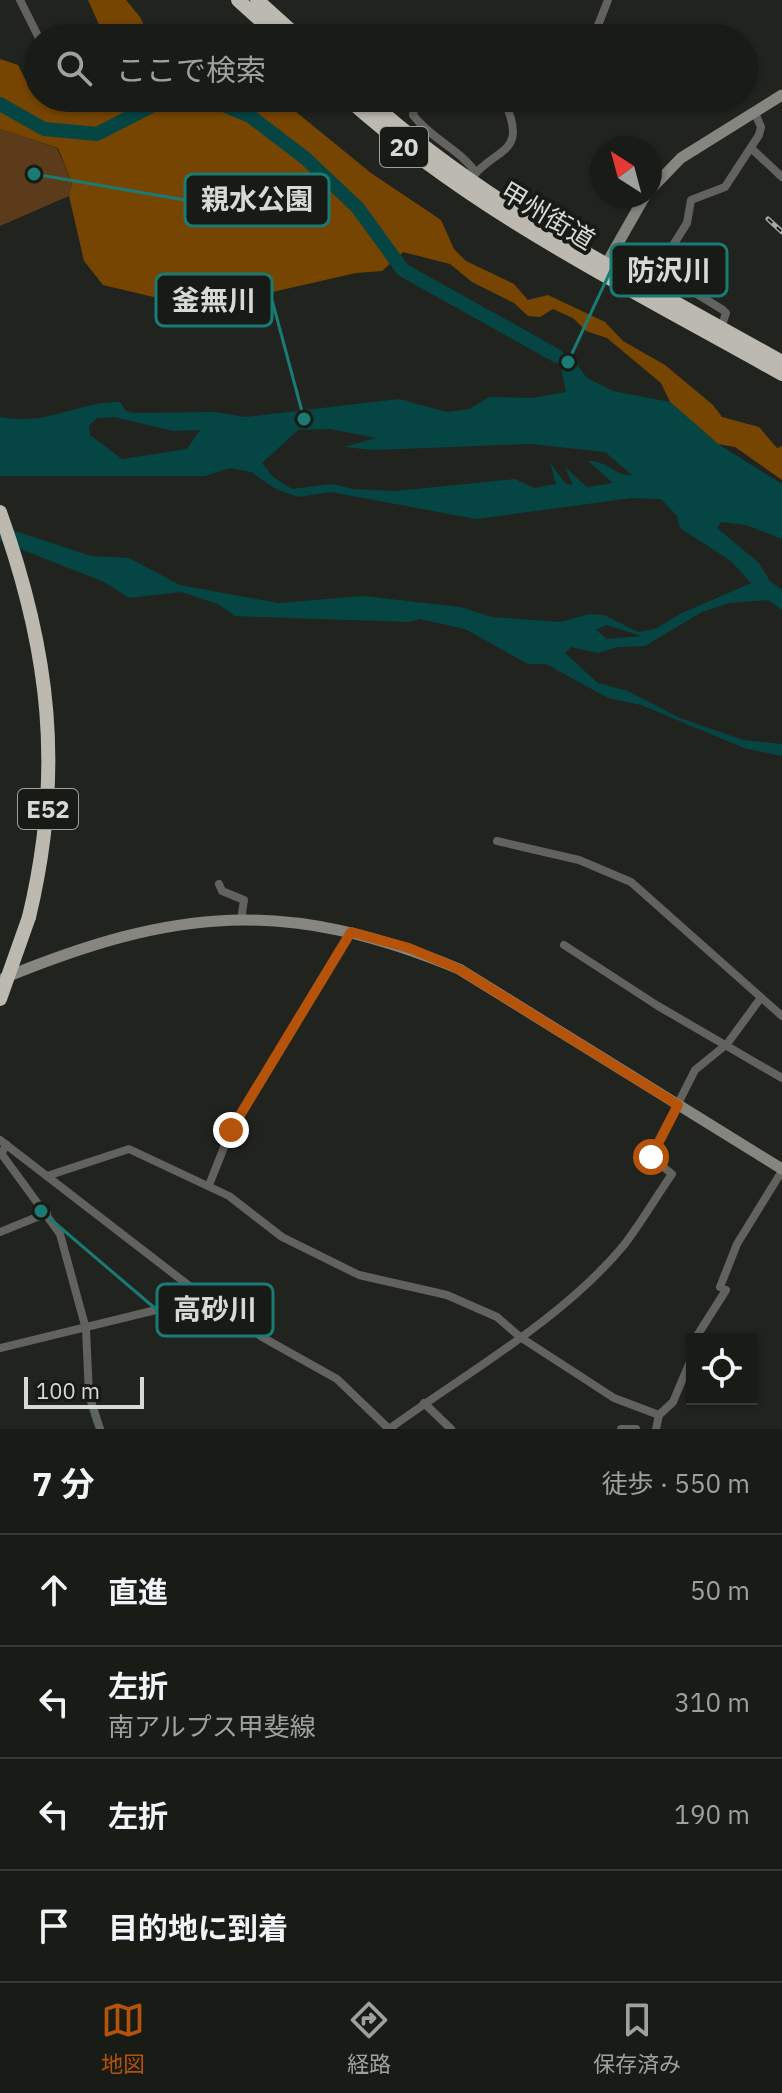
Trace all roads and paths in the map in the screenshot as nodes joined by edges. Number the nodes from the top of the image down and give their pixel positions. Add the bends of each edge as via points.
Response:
1 (20, 0) edge
2 (238, 0) edge
3 (257, 0) edge
4 (608, 0) edge
5 (32, 24) edge
6 (265, 24) edge
7 (284, 24) edge
8 (599, 24) edge
9 (782, 95) edge
10 (758, 111) edge
11 (379, 112) edge
12 (382, 112) edge
13 (414, 112) edge
14 (509, 112) edge
15 (755, 113) joint
16 (751, 148) junction
17 (472, 177) junction
18 (782, 177) edge
19 (662, 178) edge
20 (638, 208) edge
21 (604, 269) junction
22 (721, 328) junction
23 (782, 362) edge
24 (782, 374) edge
25 (0, 512) edge
26 (497, 841) dead end
27 (219, 884) dead end
28 (241, 920) junction
29 (351, 932) junction
30 (564, 945) dead end
31 (0, 979) edge
32 (0, 999) edge
33 (760, 999) junction
34 (782, 1016) edge
35 (727, 1044) junction
36 (782, 1078) edge
37 (678, 1105) junction
38 (4, 1142) edge
39 (782, 1170) edge
40 (50, 1175) junction
41 (209, 1185) junction
42 (47, 1213) junction
43 (0, 1232) edge
44 (205, 1298) junction
45 (86, 1329) junction
46 (698, 1333) edge
47 (520, 1337) junction
48 (0, 1348) edge
49 (686, 1371) edge
50 (424, 1403) junction
51 (659, 1415) junction
52 (387, 1427) edge
53 (100, 1429) edge
54 (372, 1429) edge
55 (451, 1429) edge
56 (621, 1429) edge
57 (636, 1429) edge
58 (656, 1429) edge

1 - 5 street
2 - 6 highway
3 - 7 highway
4 - 8 street
9 - 10 main road
11 - 21 highway, 甲州街道 / 20 via 464,192 516,226
12 - 17 highway, 甲州街道 / 20
13 - 17 street via 425,130 468,161
14 - 17 street via 514,122 510,141 500,157
15 - 16 street via 761,127
15 - 19 main road via 681,158
16 - 18 street
16 - 22 street via 725,187 691,200 687,223 660,266 726,313
17 - 21 highway, 甲州街道 / 20
20 - 21 main road
21 - 22 highway, 甲州街道 / 20
21 - 24 highway, 甲州街道 / 20
22 - 23 highway, 甲州街道 / 20
25 - 32 highway, E52, bridge via 30,604 48,699 50,790 29,917
26 - 33 street via 579,860 631,882
27 - 28 street via 222,891 244,900
28 - 29 main road via 313,923
28 - 31 main road via 165,925 104,939
29 - 37 main road via 459,969
29 - 41 street via 231,1130
30 - 35 street
33 - 34 street
33 - 35 street
35 - 36 street
35 - 37 street via 695,1070
37 - 39 main road
37 - 47 street via 651,1157 672,1174 632,1233 596,1274
38 - 40 street
38 - 42 street via 1,1153
39 - 46 street via 737,1244 723,1288
40 - 41 street via 129,1149
40 - 44 street
41 - 47 street via 282,1237 359,1275 447,1295 497,1317
42 - 43 street
42 - 45 street via 60,1234
44 - 45 street
44 - 52 street via 337,1379
45 - 48 street
45 - 53 street via 89,1395
47 - 50 street
47 - 51 street via 614,1398
49 - 51 street via 673,1402
50 - 52 street
50 - 55 street
51 - 58 street
52 - 54 street
56 - 57 street

